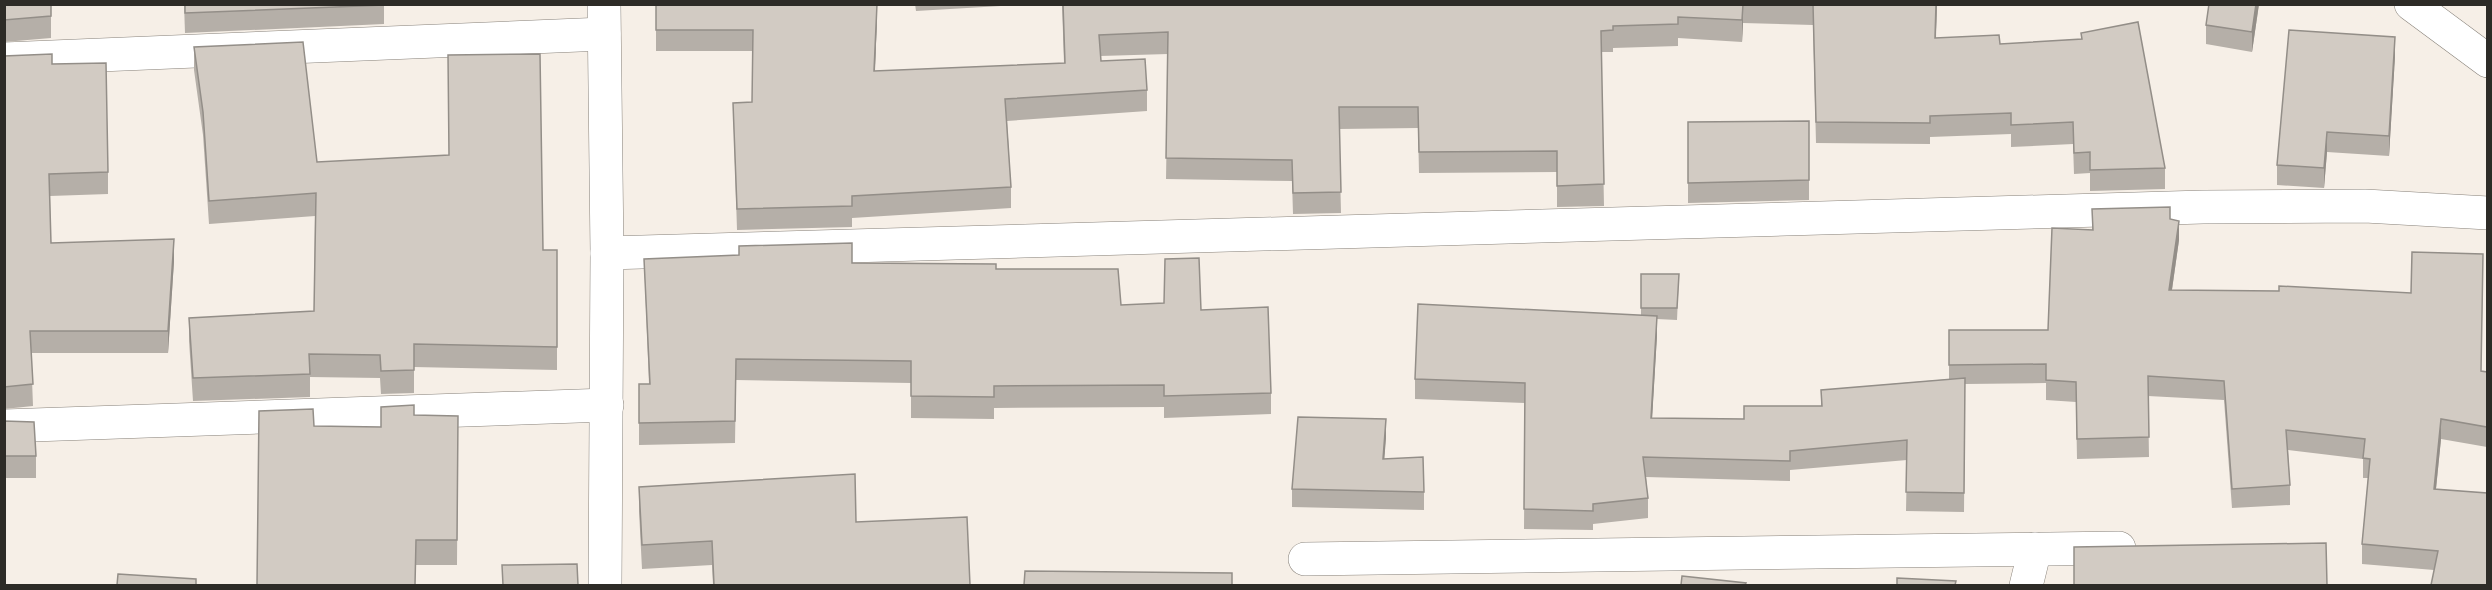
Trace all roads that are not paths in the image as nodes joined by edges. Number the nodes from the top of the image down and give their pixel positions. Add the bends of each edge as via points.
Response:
1 (2411, 4) edge
2 (604, 19) edge
3 (4, 59) edge
4 (2487, 62) edge
5 (2487, 213) edge
6 (607, 253) junction
7 (607, 405) junction
8 (4, 426) edge
9 (2154, 547) edge
10 (2035, 549) junction
11 (1305, 559) dead end
12 (605, 585) edge
13 (2026, 585) edge

1 - 4 street
2 - 3 street
2 - 6 street
5 - 6 street via 2366,206 2203,207
6 - 7 street
7 - 8 street
7 - 12 street
9 - 10 street
10 - 11 street
10 - 13 street

